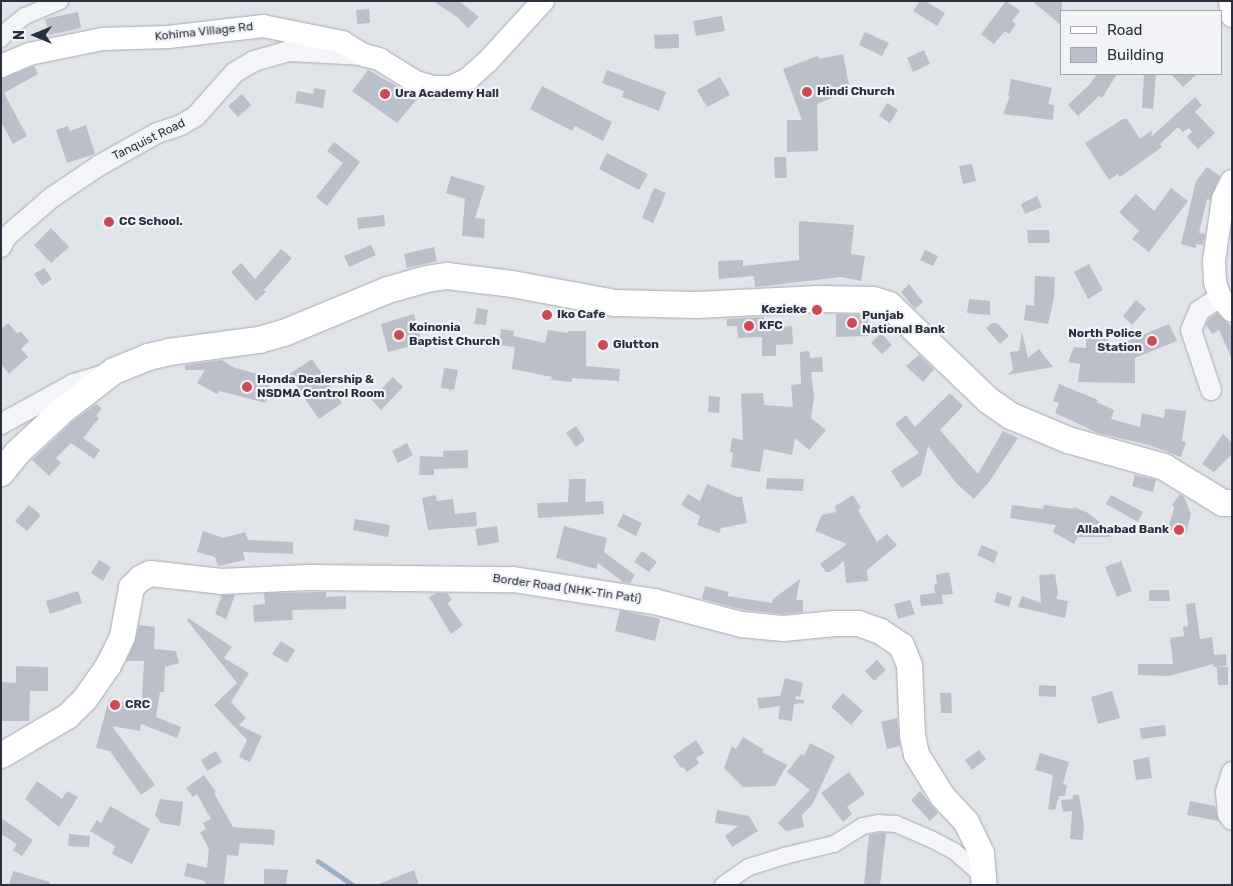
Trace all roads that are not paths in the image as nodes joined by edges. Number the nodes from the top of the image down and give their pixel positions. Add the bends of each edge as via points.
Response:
1 (60, 1) edge
2 (543, 1) edge
3 (1230, 1) edge
4 (1232, 16) edge
5 (1, 39) edge
6 (364, 55) junction
7 (1, 66) edge
8 (1232, 181) edge
9 (1, 247) edge
10 (1226, 304) edge
11 (114, 371) junction
12 (1211, 390) dead end
13 (1, 424) edge
14 (1, 473) edge
15 (1232, 503) edge
16 (1, 755) edge
17 (1232, 772) edge
18 (1232, 820) edge
19 (984, 880) edge
20 (723, 885) edge

1 - 5 street via 24,16
2 - 6 main road, Kohima Village Rd via 488,61 468,79 451,87 433,87 416,82 379,59
3 - 4 main road
6 - 7 main road, Kohima Village Rd via 342,42 263,26 168,37 102,39 29,54
6 - 9 street, Tanquist Road via 289,51 254,61 234,73 196,116 100,165 51,198 6,237
8 - 10 main road via 1223,199 1216,236 1215,282
10 - 12 street via 1199,311 1191,330
11 - 13 street via 74,384
11 - 14 highway via 62,411 17,453
11 - 15 highway via 169,352 259,340 388,290 447,276 615,303 697,305 818,298 872,300 889,305 988,400 1011,416 1068,440 1164,468 1223,503
16 - 19 main road, Border Road (NHK-Tin Pati) via 67,716 85,698 108,665 122,636 131,587 150,574 221,581 308,577 513,579 654,601 741,624 783,628 858,624 880,631 900,645 909,665 916,754 942,796 966,822 981,853
17 - 18 street via 1226,792 1228,814
19 - 20 street via 954,850 896,824 878,823 863,826 834,844 749,867

